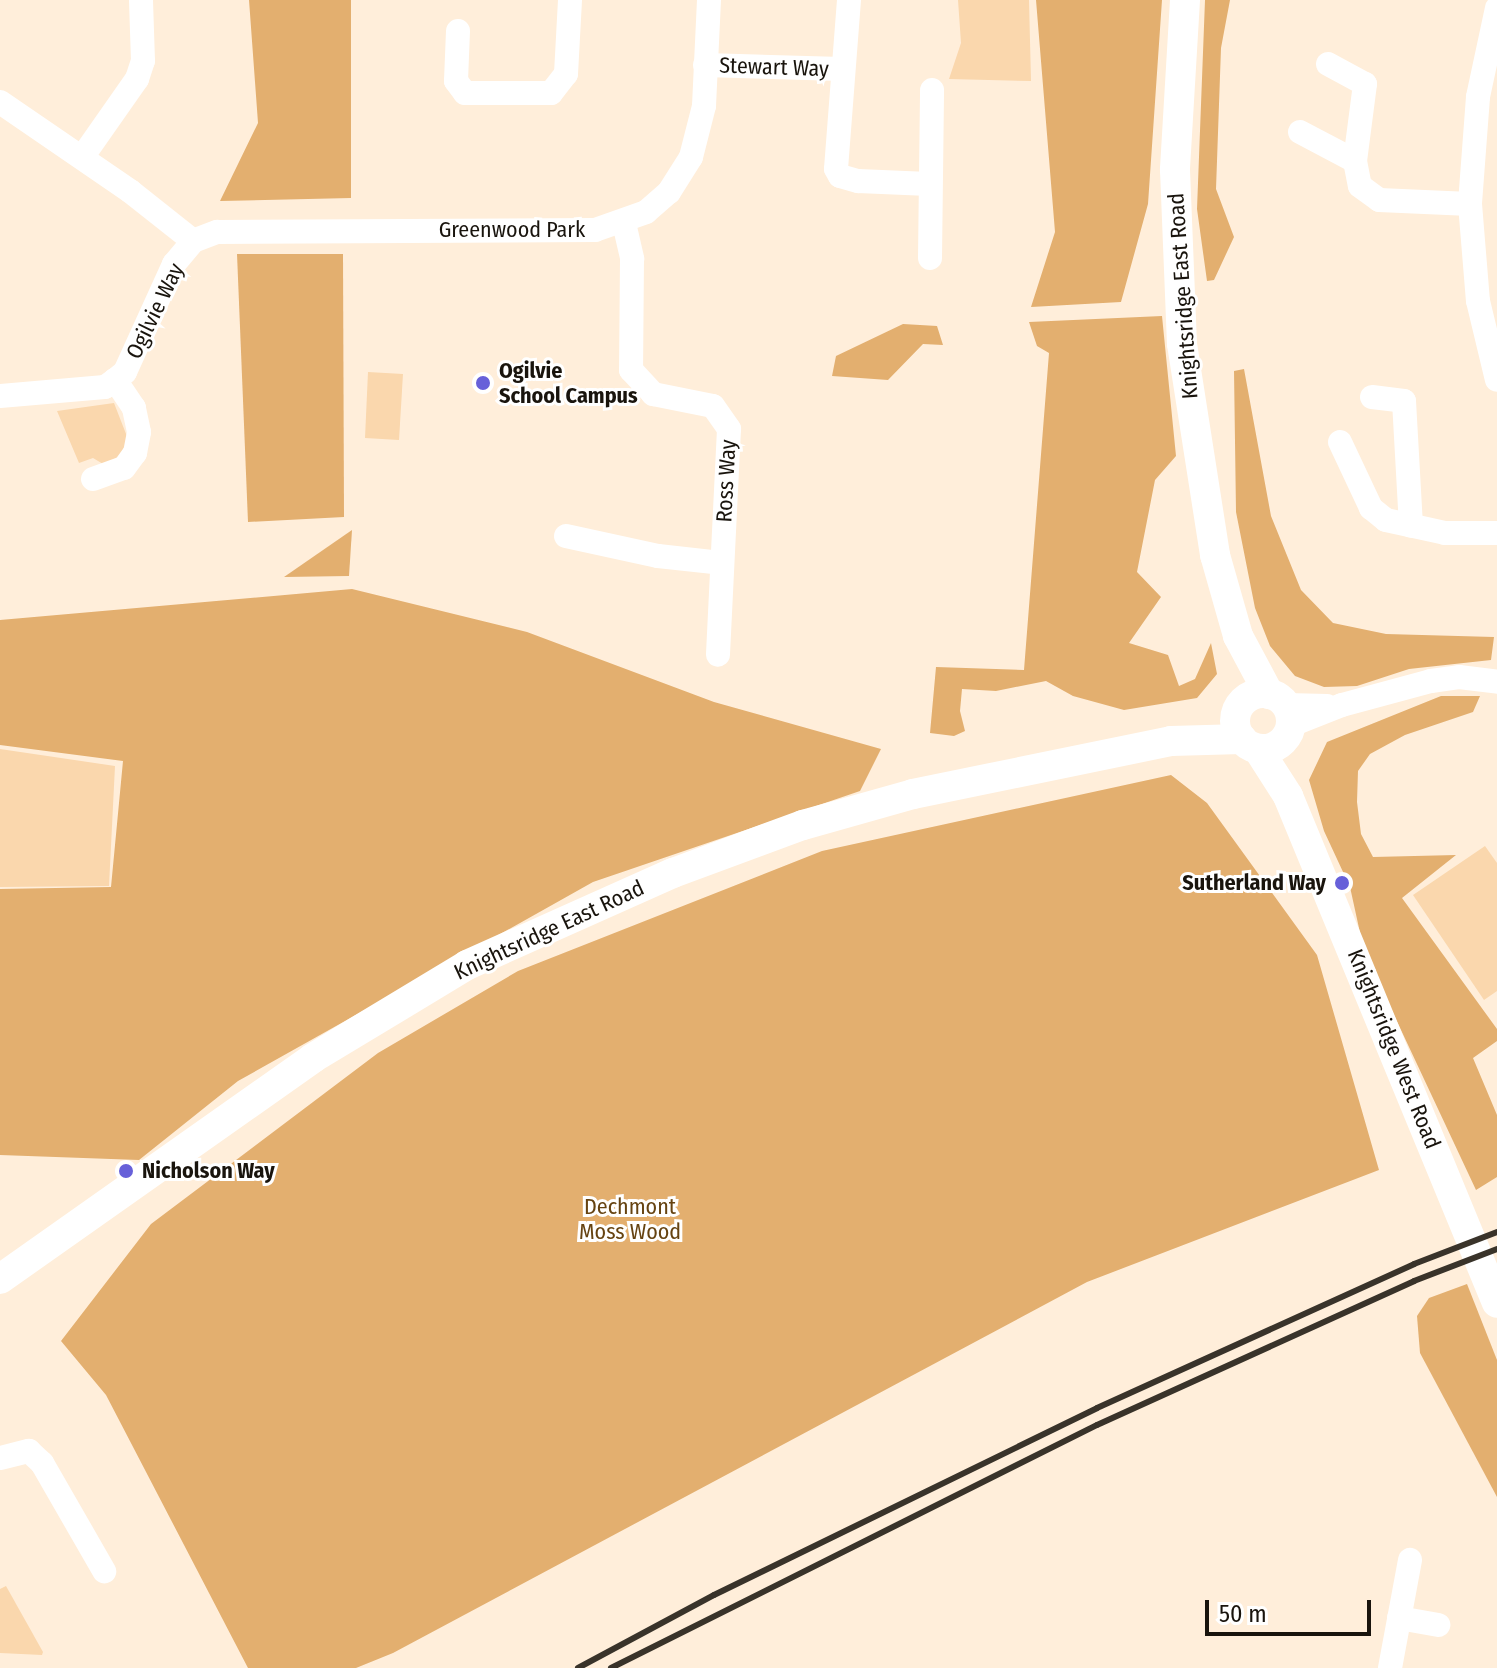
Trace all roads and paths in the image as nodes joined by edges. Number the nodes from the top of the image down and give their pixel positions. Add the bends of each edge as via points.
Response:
1 (141, 0) edge
2 (570, 0) edge
3 (709, 0) edge
4 (849, 0) edge
5 (1185, 0) edge
6 (1495, 23) edge
7 (458, 31) dead end
8 (1328, 64) dead end
9 (705, 65) junction
10 (842, 69) junction
11 (932, 90) dead end
12 (0, 102) edge
13 (1300, 132) dead end
14 (83, 156) junction
15 (1355, 161) junction
16 (929, 184) junction
17 (1470, 204) junction
18 (624, 223) junction
19 (193, 241) junction
20 (930, 258) dead end
21 (115, 380) junction
22 (1497, 380) edge
23 (0, 396) edge
24 (1372, 397) dead end
25 (1340, 442) dead end
26 (93, 479) dead end
27 (1411, 526) junction
28 (1497, 533) edge
29 (566, 536) dead end
30 (721, 563) junction
31 (718, 655) dead end
32 (1497, 682) edge
33 (1263, 721) junction
34 (0, 1279) edge
35 (1497, 1303) edge
36 (0, 1458) edge
37 (1410, 1560) dead end
38 (104, 1571) dead end
39 (1399, 1618) junction
40 (1438, 1625) dead end
41 (1390, 1668) edge

1 - 14 street via 143,61 137,79
2 - 7 street via 566,74 551,93 465,93 456,81
3 - 9 street, Greenwood Park
4 - 10 street, Stewart Way
5 - 33 street, Knightsridge East Road via 1175,170 1182,344 1215,555
6 - 17 street via 1478,97
8 - 15 street via 1365,84
9 - 10 street, Stewart Way
9 - 18 street, Greenwood Park via 704,106 691,157 669,192
10 - 16 street, Stewart Way via 836,169 840,176
11 - 16 street
12 - 14 street
13 - 15 street
14 - 19 street
15 - 17 street via 1360,186 1379,200
16 - 20 street
17 - 22 street via 1478,301
18 - 19 street, Greenwood Park via 570,232 217,232
18 - 30 street, Ross Way via 632,259 631,370 653,394 713,406 729,429
19 - 21 street, Ogilvie Way via 174,264 125,372
21 - 23 street, Ogilvie Way via 105,387
21 - 26 street, Ogilvie Way via 134,408 139,432 135,453 124,468
24 - 27 street via 1404,401
25 - 27 street via 1371,508 1386,520
27 - 28 street via 1445,533
29 - 30 street
30 - 31 street, Ross Way
32 - 33 street via 1459,677 1431,681
33 - 34 street, Knightsridge East Road via 913,794 803,825 673,873 467,965 313,1058
33 - 35 street, Knightsridge West Road via 1288,796
36 - 38 street via 29,1451 42,1463
37 - 39 street
39 - 40 street
39 - 41 street

